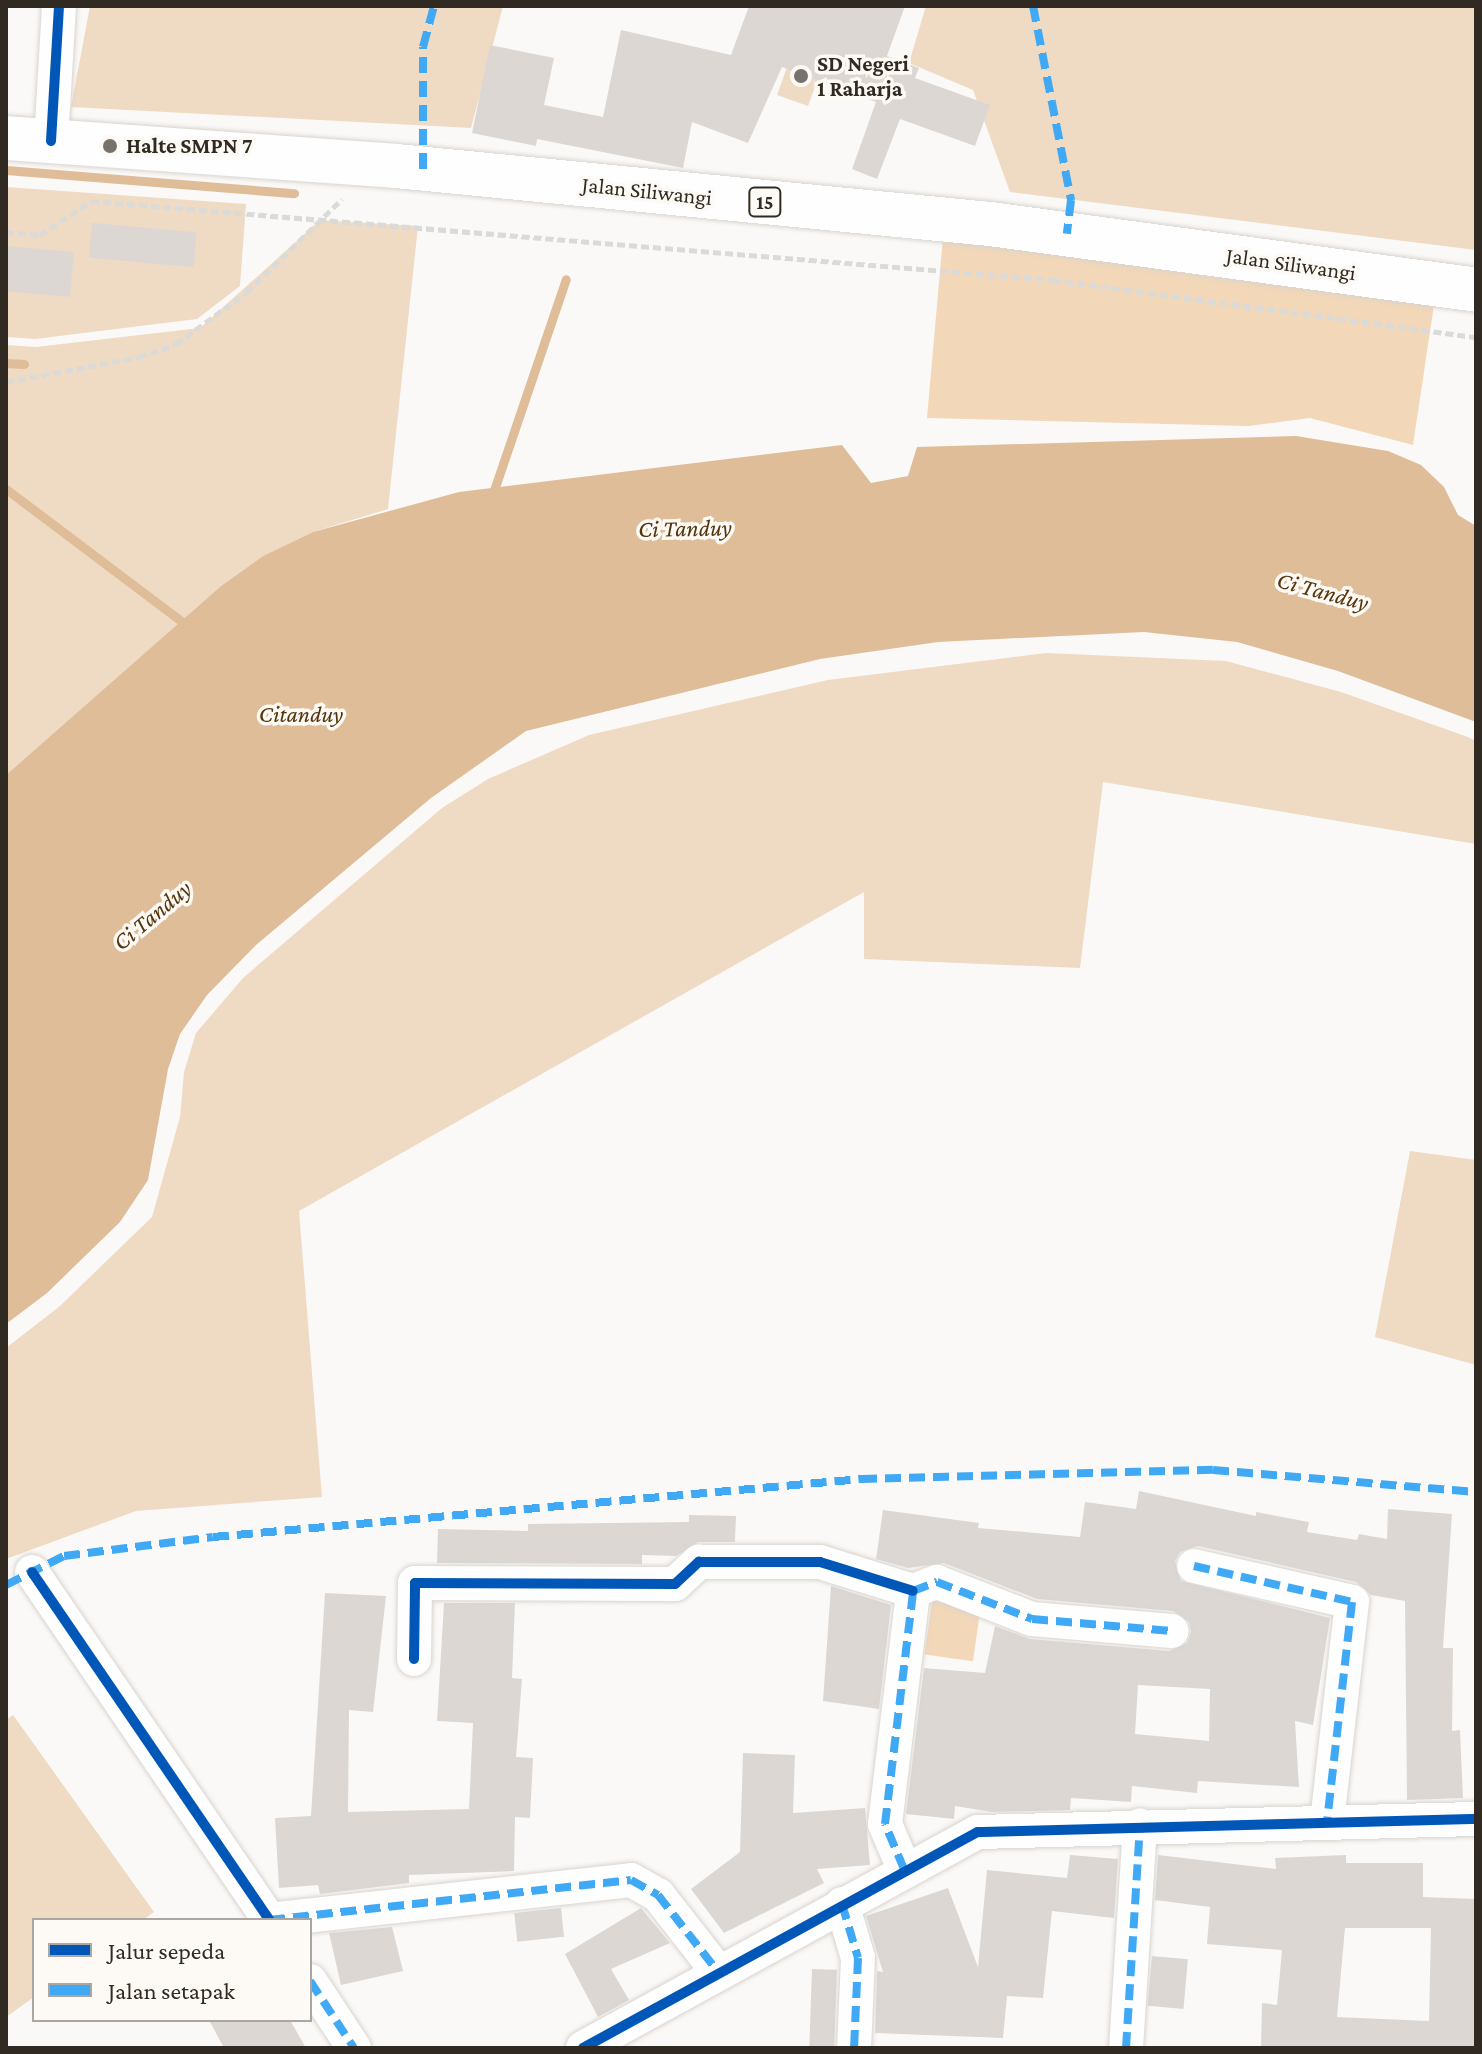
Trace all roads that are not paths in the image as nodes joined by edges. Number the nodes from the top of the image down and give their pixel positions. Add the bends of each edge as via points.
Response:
1 (59, 6) edge
2 (6, 138) edge
3 (51, 141) junction
4 (1476, 290) edge
5 (1194, 1566) dead end
6 (32, 1572) dead end
7 (913, 1591) junction
8 (1171, 1631) dead end
9 (414, 1659) dead end
10 (1476, 1819) edge
11 (1327, 1821) junction
12 (1140, 1825) junction
13 (904, 1869) junction
14 (842, 1904) junction
15 (268, 1918) edge
16 (287, 1918) edge
17 (719, 1973) junction
18 (312, 1984) edge
19 (354, 2048) edge
20 (583, 2048) edge
21 (854, 2048) edge
22 (1126, 2048) edge

1 - 3 street
2 - 3 highway, Jalan Siliwangi / 15
3 - 4 highway, Jalan Siliwangi / 15 via 990,224
5 - 11 street via 1352,1602
6 - 15 street
7 - 8 street via 937,1582 1032,1619
7 - 9 street via 820,1562 699,1562 675,1584 415,1583
7 - 13 street via 885,1824
10 - 11 street
11 - 12 street
12 - 13 street via 978,1832
12 - 22 street
13 - 14 street
14 - 17 street
14 - 21 street via 858,1958
16 - 17 street via 631,1880 658,1895
17 - 20 street
18 - 19 street

